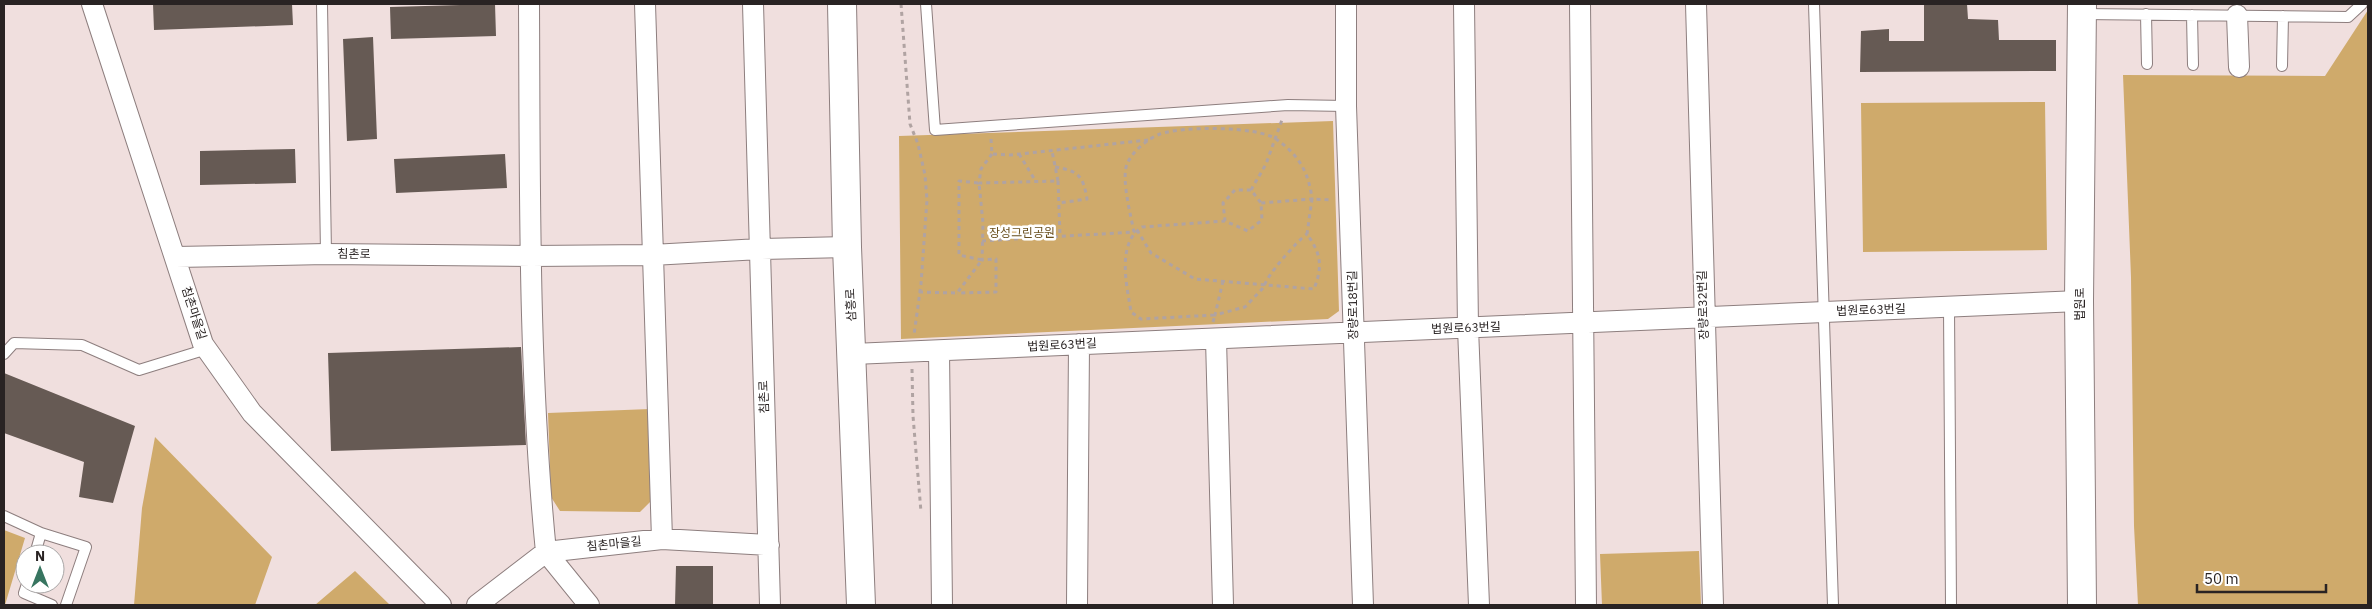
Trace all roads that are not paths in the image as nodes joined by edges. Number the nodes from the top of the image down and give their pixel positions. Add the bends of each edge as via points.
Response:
1 (92, 4) edge
2 (322, 4) edge
3 (529, 4) edge
4 (645, 4) edge
5 (753, 4) edge
6 (842, 4) edge
7 (926, 4) edge
8 (1346, 4) edge
9 (1464, 4) edge
10 (1580, 4) edge
11 (1696, 4) edge
12 (1814, 4) edge
13 (2362, 4) edge
14 (2082, 9) edge
15 (2146, 14) junction
16 (2192, 14) junction
17 (2237, 15) junction
18 (2283, 16) junction
19 (2147, 64) dead end
20 (2193, 65) dead end
21 (2282, 66) dead end
22 (2239, 67) dead end
23 (1346, 106) junction
24 (847, 247) junction
25 (760, 248) junction
26 (326, 254) junction
27 (652, 254) junction
28 (531, 256) junction
29 (176, 257) junction
30 (2079, 301) junction
31 (1949, 307) junction
32 (1822, 312) junction
33 (1704, 318) junction
34 (1584, 323) junction
35 (1468, 328) junction
36 (1354, 333) junction
37 (1216, 339) junction
38 (1079, 344) junction
39 (207, 349) junction
40 (939, 351) junction
41 (4, 354) edge
42 (853, 354) junction
43 (4, 516) edge
44 (41, 533) junction
45 (662, 539) junction
46 (38, 544) edge
47 (769, 545) junction
48 (546, 552) junction
49 (26, 594) edge
50 (52, 605) edge
51 (66, 605) edge
52 (441, 605) edge
53 (478, 605) edge
54 (589, 605) edge
55 (770, 605) edge
56 (861, 605) edge
57 (942, 605) edge
58 (1077, 605) edge
59 (1223, 605) edge
60 (1364, 605) edge
61 (1479, 605) edge
62 (1586, 605) edge
63 (1713, 605) edge
64 (1833, 605) edge
65 (1951, 605) edge
66 (2082, 605) edge

1 - 29 street, 침촌마을길
2 - 26 lane
3 - 28 street
4 - 27 street
5 - 25 street, 침촌로
6 - 24 main road, 삼흥로
7 - 23 lane via 935,130 1288,105
8 - 23 street, 장량로18번길
9 - 35 street
10 - 34 street
11 - 33 street, 장량로32번길
12 - 32 lane
13 - 18 lane via 2348,17
14 - 15 lane
14 - 30 main road, 법원로
15 - 16 lane
15 - 19 lane
16 - 17 lane
16 - 20 lane
17 - 18 lane
17 - 22 street
18 - 21 lane
23 - 36 street, 장량로18번길
24 - 25 street, 침촌로
24 - 42 main road, 삼흥로
25 - 27 street, 침촌로
25 - 47 street, 침촌로
26 - 28 street, 침촌로
26 - 29 street, 침촌로
27 - 28 street, 침촌로
27 - 45 street
28 - 48 street via 538,473
29 - 39 street, 침촌마을길
30 - 31 street, 법원로63번길
30 - 66 main road, 법원로
31 - 32 street, 법원로63번길
31 - 65 lane
32 - 33 street, 법원로63번길
32 - 64 lane
33 - 34 street, 법원로63번길
33 - 63 street, 장량로32번길
34 - 35 street, 법원로63번길
34 - 62 street
35 - 36 street, 법원로63번길
35 - 61 street
36 - 37 street, 법원로63번길
36 - 60 street, 장량로18번길
37 - 38 street, 법원로63번길
37 - 59 street
38 - 40 street, 법원로63번길
38 - 58 street
39 - 41 lane via 139,370 82,345 14,343
39 - 52 street, 침촌마을길 via 252,413
40 - 42 street, 법원로63번길
40 - 57 street
42 - 56 main road, 삼흥로
43 - 44 lane
44 - 46 lane
44 - 51 lane via 86,547
45 - 47 street, 침촌마을길
45 - 48 street, 침촌마을길
47 - 55 street, 침촌로
48 - 53 street
48 - 54 street
49 - 50 lane

